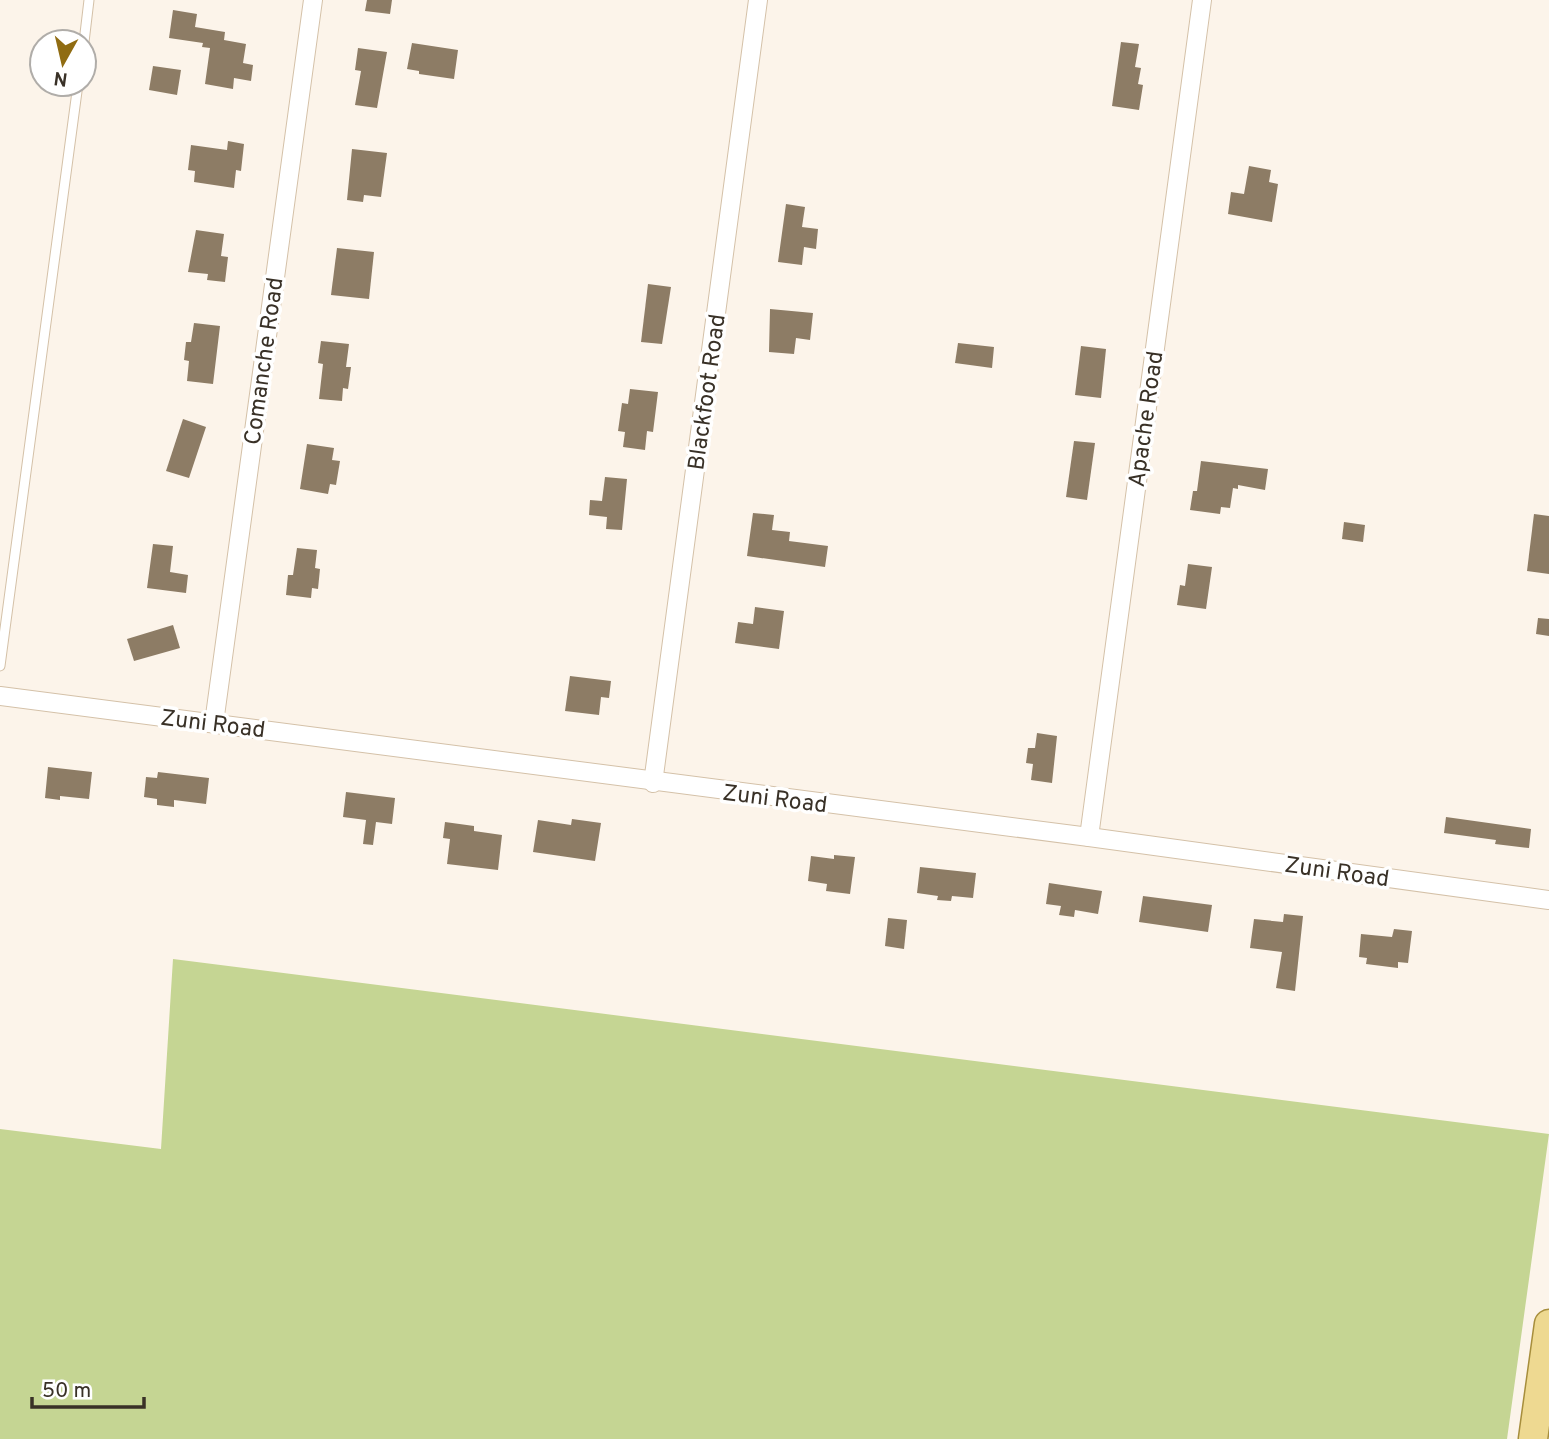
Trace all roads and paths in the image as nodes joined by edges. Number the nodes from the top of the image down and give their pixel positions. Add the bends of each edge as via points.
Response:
1 (89, 0) edge
2 (313, 0) edge
3 (758, 0) edge
4 (1202, 0) edge
5 (86, 28) edge
6 (76, 98) edge
7 (0, 666) edge
8 (0, 696) edge
9 (214, 723) junction
10 (653, 783) junction
11 (1089, 837) junction
12 (1549, 900) edge
13 (1549, 1324) edge
14 (1533, 1439) edge

1 - 5 lane
2 - 9 street, Comanche Road
3 - 10 street, Blackfoot Road
4 - 11 street, Apache Road
6 - 7 lane
8 - 9 street, Zuni Road
9 - 10 street, Zuni Road
10 - 11 street, Zuni Road
11 - 12 street, Zuni Road
13 - 14 main road

